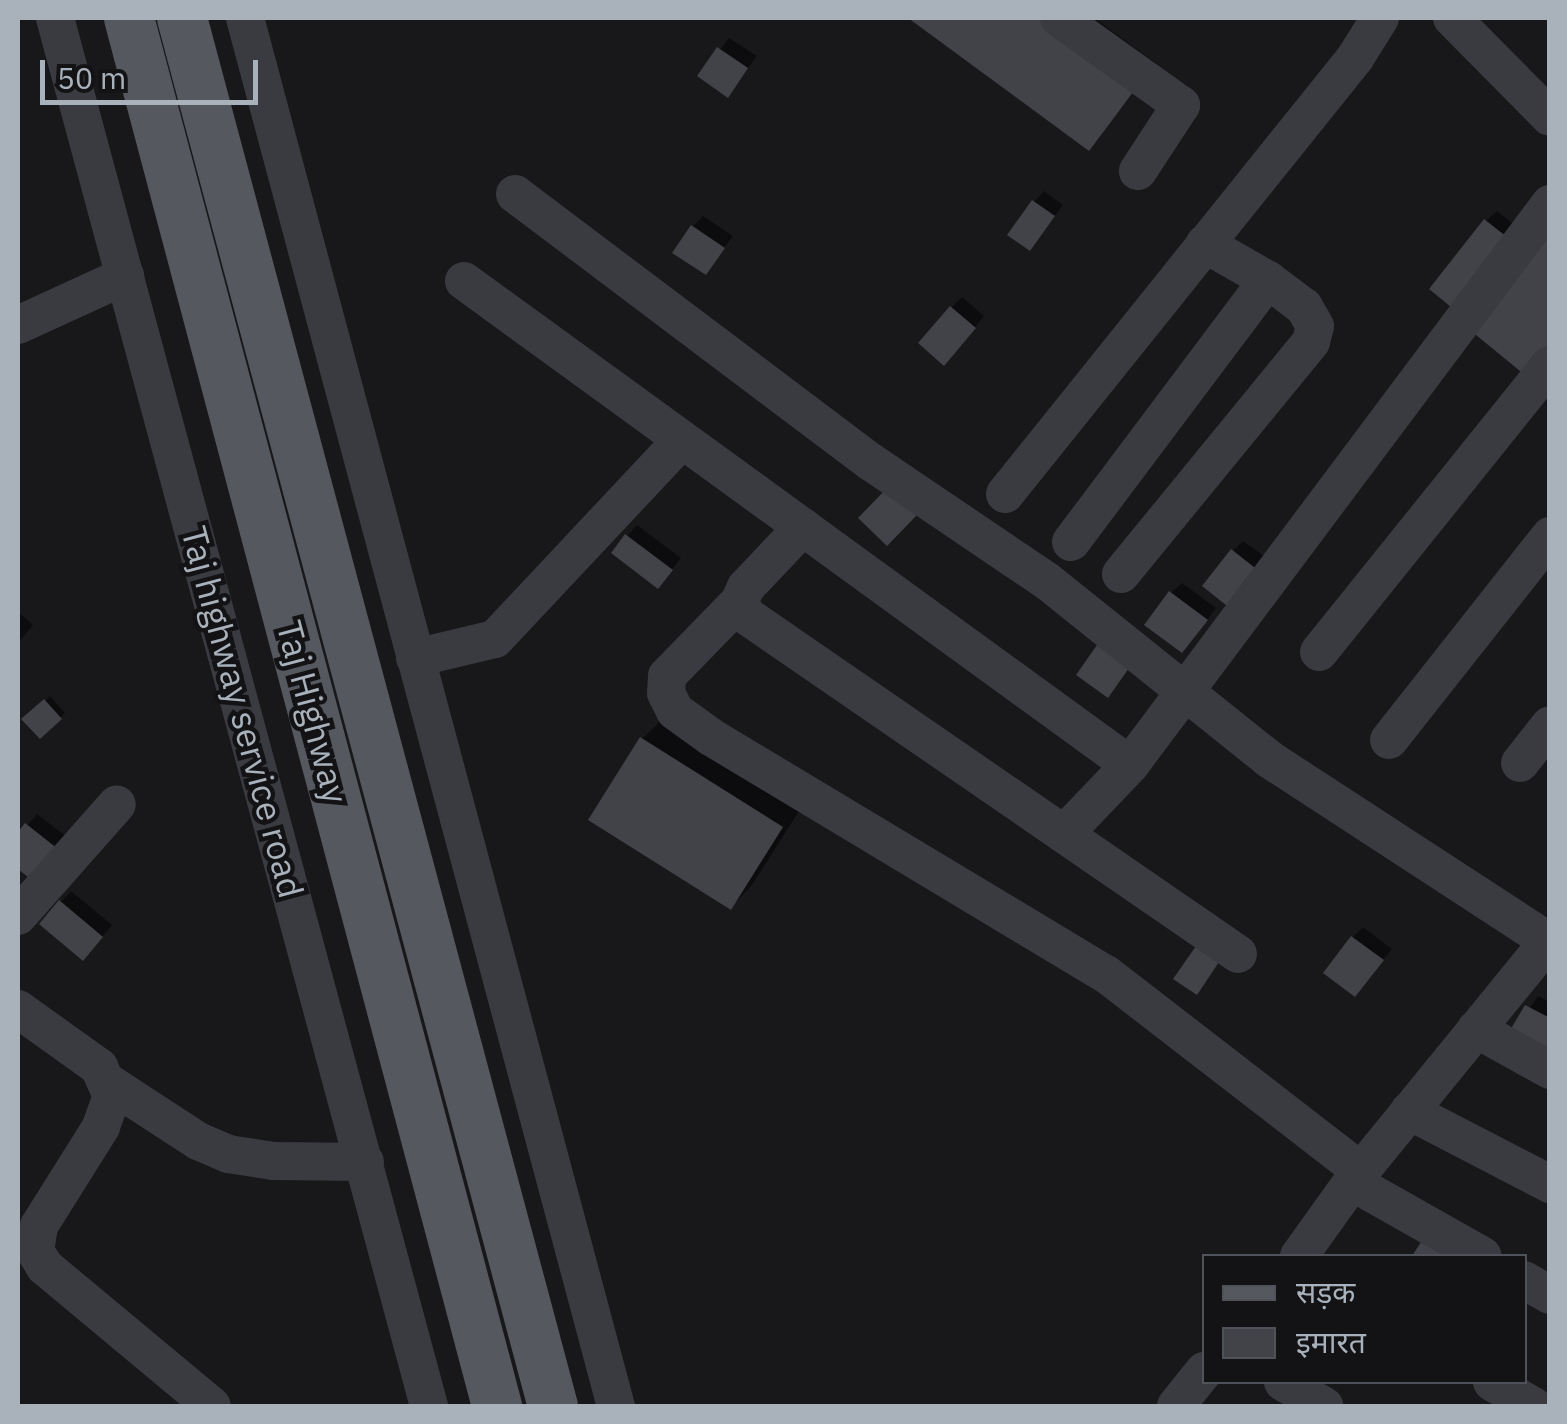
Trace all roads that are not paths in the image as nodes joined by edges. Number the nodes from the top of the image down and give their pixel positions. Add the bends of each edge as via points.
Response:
1 (55, 18) edge
2 (129, 18) edge
3 (182, 18) edge
4 (279, 18) edge
5 (1059, 18) edge
6 (1380, 18) edge
7 (1452, 18) edge
8 (248, 31) edge
9 (1550, 117) edge
10 (1138, 171) dead end
11 (515, 194) dead end
12 (1550, 204) edge
13 (1205, 244) junction
14 (125, 276) junction
15 (1268, 280) junction
16 (464, 282) dead end
17 (18, 324) edge
18 (1550, 366) edge
19 (682, 440) junction
20 (1005, 494) dead end
21 (804, 527) junction
22 (1550, 536) edge
23 (1071, 542) dead end
24 (1121, 574) dead end
25 (739, 602) junction
26 (1319, 652) dead end
27 (415, 658) junction
28 (1187, 690) junction
29 (1550, 725) edge
30 (1389, 740) dead end
31 (1520, 764) dead end
32 (1130, 765) junction
33 (118, 804) dead end
34 (1064, 834) junction
35 (18, 916) edge
36 (1549, 941) edge
37 (1238, 954) dead end
38 (18, 1009) edge
39 (1476, 1028) junction
40 (1550, 1070) edge
41 (110, 1084) junction
42 (1409, 1111) junction
43 (364, 1162) junction
44 (1356, 1176) junction
45 (1550, 1184) edge
46 (1300, 1254) edge
47 (1480, 1254) edge
48 (26, 1264) edge
49 (1527, 1282) edge
50 (1550, 1294) edge
51 (1202, 1374) edge
52 (1286, 1384) edge
53 (1495, 1384) edge
54 (212, 1406) edge
55 (429, 1406) edge
56 (496, 1406) edge
57 (554, 1406) edge
58 (616, 1406) edge
59 (1176, 1406) edge
60 (1324, 1406) edge
61 (1532, 1406) edge

1 - 14 street, Taj highway service road
2 - 56 main road, Taj Highway
3 - 57 main road
4 - 8 street
5 - 10 street via 1181,105
6 - 13 street
7 - 9 street
8 - 27 street
11 - 28 street
12 - 28 street
13 - 15 street
13 - 20 street
14 - 17 street
14 - 43 street, Taj highway service road
15 - 23 street
15 - 24 street via 1304,307 1316,326 1311,342
16 - 19 street
18 - 26 street
19 - 21 street
19 - 27 street via 495,639
21 - 25 street
21 - 32 street
22 - 30 street
25 - 34 street via 748,616
25 - 44 street via 667,676 675,710 1106,974
27 - 58 street
28 - 32 street
28 - 36 street via 1269,759
29 - 31 street
32 - 34 street
33 - 35 street
34 - 37 street
36 - 39 street
38 - 41 street via 99,1067
39 - 40 street
39 - 42 street
41 - 43 street via 228,1154
41 - 48 street via 101,1127 38,1226
42 - 44 street
42 - 45 street
43 - 55 street, Taj highway service road
44 - 46 street
44 - 47 street
48 - 54 street via 45,1267
49 - 50 street
51 - 59 street
52 - 60 street
53 - 61 street

